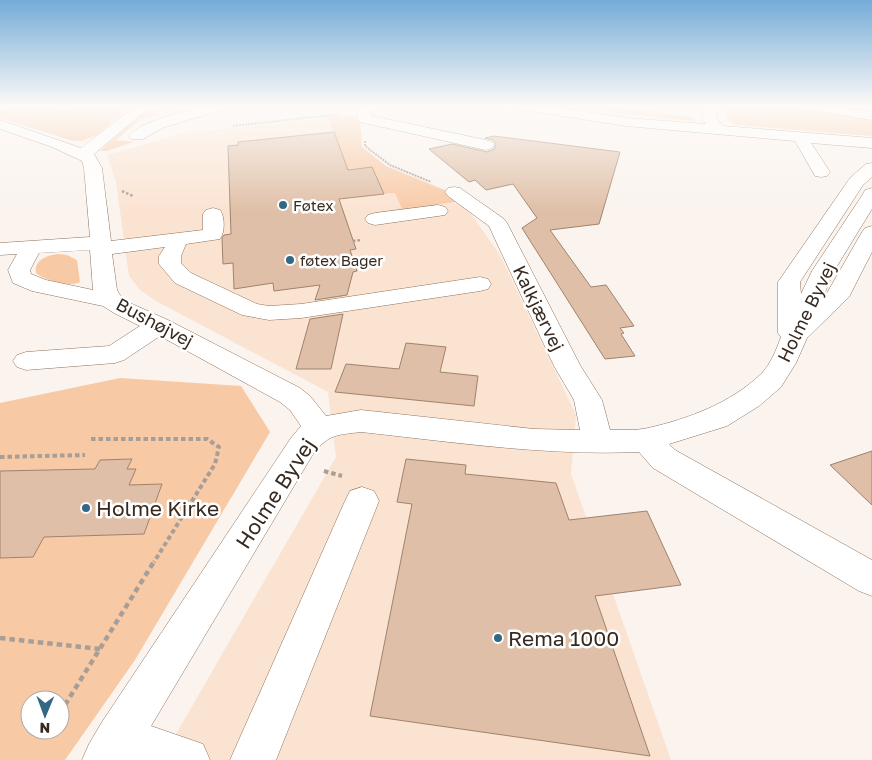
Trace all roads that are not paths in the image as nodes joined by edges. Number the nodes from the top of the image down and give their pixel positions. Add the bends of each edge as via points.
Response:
1 (51, 141) edge
2 (99, 141) edge
3 (470, 141) edge
4 (803, 141) edge
5 (854, 141) edge
6 (872, 143) edge
7 (486, 145) dead end
8 (82, 155) junction
9 (872, 168) edge
10 (821, 172) dead end
11 (454, 192) road end
12 (872, 194) edge
13 (438, 210) dead end
14 (213, 214) dead end
15 (375, 218) dead end
16 (867, 231) edge
17 (31, 248) junction
18 (173, 248) junction
19 (0, 249) edge
20 (101, 252) junction
21 (480, 284) dead end
22 (111, 300) junction
23 (159, 325) junction
24 (792, 340) junction
25 (26, 361) dead end
26 (319, 429) junction
27 (647, 440) junction
28 (598, 442) junction
29 (362, 501) road end
30 (872, 580) edge
31 (111, 749) edge
32 (187, 760) edge
33 (252, 760) edge

1 - 8 street
2 - 8 street
3 - 7 street
4 - 10 street
5 - 6 street
8 - 20 street, Bushøjvej via 89,158 93,168
9 - 24 street via 856,182 789,282
11 - 28 street, Kalkjærvej via 497,223 567,366 588,400
12 - 16 street
13 - 15 street
14 - 18 street via 213,235
16 - 24 street via 837,297
17 - 19 street
17 - 20 street
17 - 22 street via 18,270 21,278 40,286
18 - 20 street
18 - 21 street via 170,264 182,278 252,310 268,313 302,311
20 - 22 street, Bushøjvej via 105,290
22 - 23 street, Bushøjvej
23 - 25 street via 115,354
23 - 26 street, Bushøjvej via 290,395
24 - 27 street, Holme Byvej via 783,363 771,380 749,399 717,418
26 - 28 street, Holme Byvej via 361,421 534,440
26 - 31 street, Holme Byvej via 306,439
27 - 28 street, Holme Byvej
27 - 30 street via 664,459
29 - 33 street
31 - 32 street

